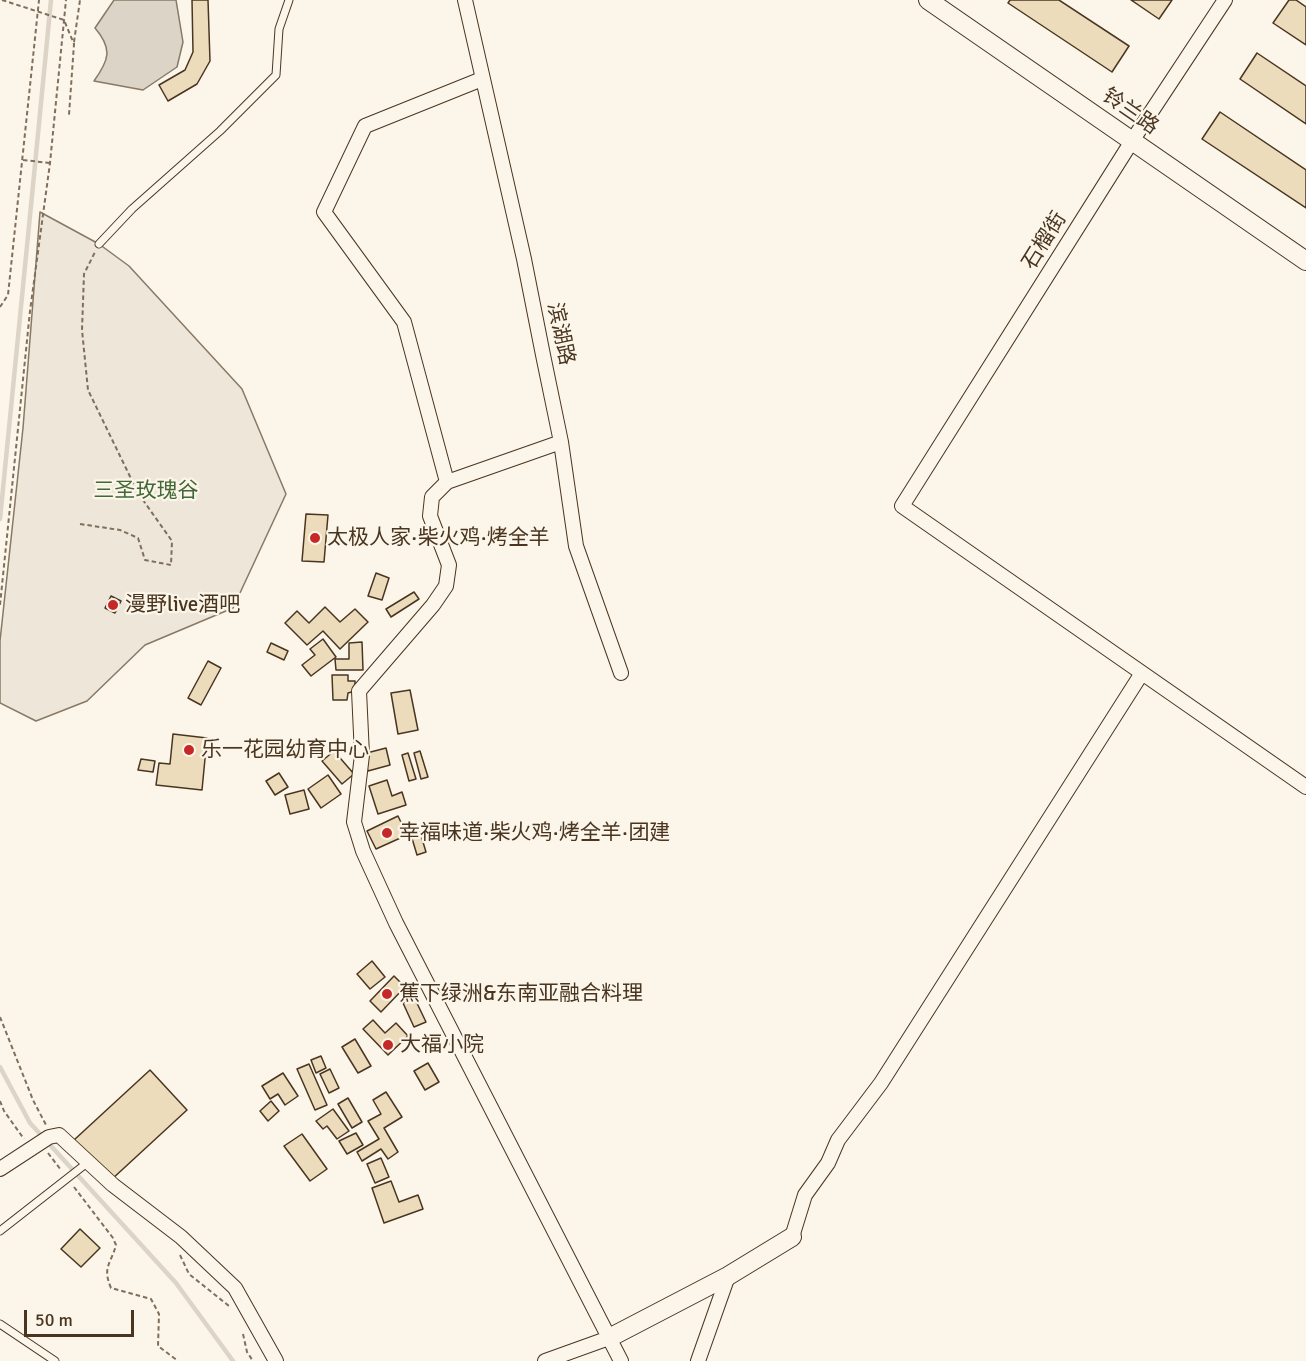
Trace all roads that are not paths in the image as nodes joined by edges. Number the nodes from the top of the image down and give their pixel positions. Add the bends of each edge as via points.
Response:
1 (289, 0) edge
2 (465, 0) edge
3 (928, 0) edge
4 (1225, 0) edge
5 (482, 79) junction
6 (1132, 141) junction
7 (99, 244) road end
8 (1306, 261) edge
9 (561, 442) junction
10 (447, 482) junction
11 (621, 673) dead end
12 (1142, 673) junction
13 (1306, 787) edge
14 (84, 1165) junction
15 (0, 1168) edge
16 (0, 1231) edge
17 (792, 1238) joint
18 (728, 1276) junction
19 (0, 1324) edge
20 (609, 1338) junction
21 (55, 1361) edge
22 (276, 1361) edge
23 (545, 1361) edge
24 (621, 1361) edge
25 (698, 1361) edge

1 - 7 lane via 279,29 276,75
2 - 5 street, 滨湖路
3 - 6 street, 铃兰路
4 - 6 street, 石榴街
5 - 9 street, 滨湖路
5 - 10 street via 364,126 324,212 404,322
6 - 8 street, 铃兰路
6 - 12 street, 石榴街 via 902,506
9 - 10 street
9 - 11 street, 滨湖路 via 576,546
10 - 20 street via 432,497 430,516 449,565 446,586 359,691 362,755 354,822 396,922
12 - 13 street
12 - 17 street via 881,1083 838,1140 828,1163 805,1195
14 - 15 street via 59,1135
14 - 16 lane
14 - 22 street via 181,1237 235,1288
17 - 18 street
18 - 20 street
18 - 25 street
19 - 21 lane
20 - 23 street
20 - 24 street

